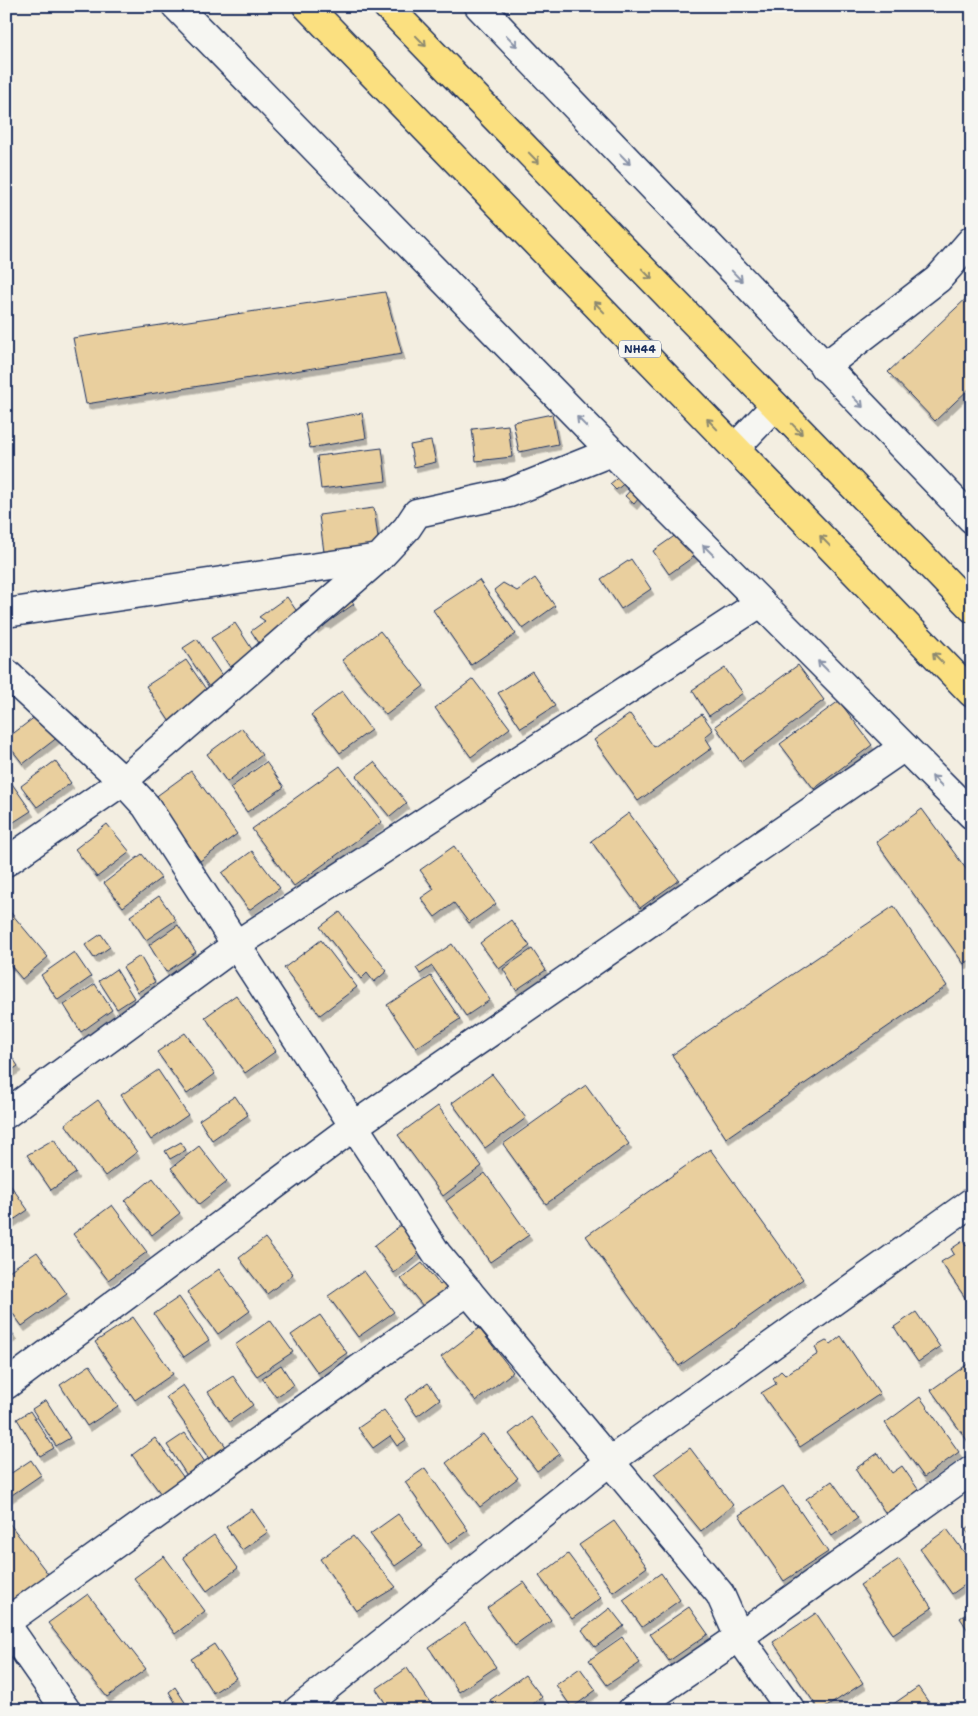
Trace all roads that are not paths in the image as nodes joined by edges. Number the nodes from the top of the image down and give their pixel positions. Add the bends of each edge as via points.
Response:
1 (176, 6) edge
2 (307, 6) edge
3 (387, 6) edge
4 (479, 6) edge
5 (972, 240) edge
6 (824, 367) junction
7 (775, 406) junction
8 (735, 448) junction
9 (612, 452) junction
10 (972, 519) edge
11 (379, 558) junction
12 (760, 603) junction
13 (972, 608) edge
14 (6, 613) edge
15 (6, 673) edge
16 (972, 693) edge
17 (904, 748) junction
18 (123, 781) junction
19 (972, 815) edge
20 (6, 862) edge
21 (236, 945) junction
22 (6, 1114) edge
23 (354, 1126) junction
24 (972, 1202) edge
25 (468, 1291) junction
26 (6, 1385) edge
27 (610, 1461) junction
28 (972, 1470) edge
29 (6, 1623) edge
30 (739, 1637) junction
31 (66, 1710) edge
32 (298, 1710) edge
33 (632, 1710) edge
34 (791, 1710) edge

9 -> 1 street
8 -> 2 highway, NH44
3 -> 7 highway
4 -> 6 street
5 - 6 street via 938,279
6 -> 10 street
7 - 8 street
7 -> 13 highway
16 -> 8 highway, NH44
9 - 11 street via 509,493 417,513
12 -> 9 street
11 - 14 street
11 - 18 street
17 -> 12 street
12 - 21 street
15 - 18 street
19 -> 17 street
17 - 23 street
18 - 20 street
18 - 21 street via 146,806
21 - 22 street
21 - 23 street
23 - 25 street via 437,1254
23 - 26 street
24 - 27 street
25 - 27 street
25 - 29 street
27 - 30 street via 720,1594
27 - 32 street
28 - 30 street
29 - 31 street
30 - 33 street
30 - 34 street

